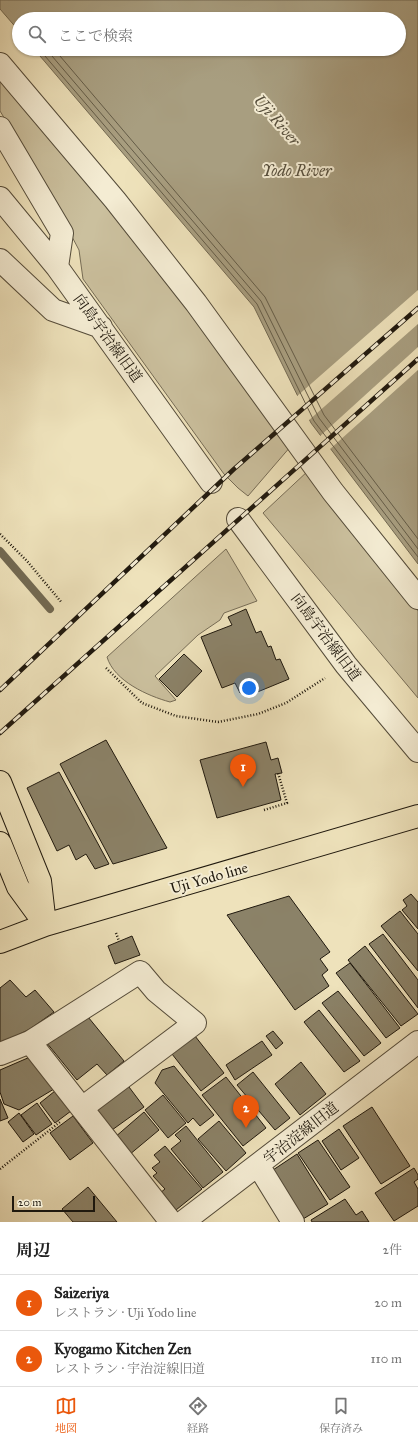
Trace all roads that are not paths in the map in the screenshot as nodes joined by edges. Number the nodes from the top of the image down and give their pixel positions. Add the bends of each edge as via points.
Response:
1 (0, 64) edge
2 (0, 128) edge
3 (0, 198) edge
4 (0, 260) edge
5 (57, 267) junction
6 (101, 327) junction
7 (211, 482) dead end
8 (238, 519) dead end
9 (418, 598) edge
10 (418, 751) edge
11 (0, 782) edge
12 (418, 816) edge
13 (0, 843) edge
14 (45, 925) junction
15 (0, 942) edge
16 (30, 1042) junction
17 (418, 1042) edge
18 (0, 1054) edge
19 (82, 1108) junction
20 (258, 1165) junction
21 (171, 1222) edge
22 (182, 1222) edge
23 (293, 1222) edge

1 - 9 street via 144,237 333,492
2 - 5 street via 62,233
3 - 5 street, 向島宇治線旧道
4 - 6 street via 53,310
5 - 6 street, 向島宇治線旧道
6 - 7 street, 向島宇治線旧道
8 - 10 street, 向島宇治線旧道 via 346,665
11 - 14 main road via 40,881
12 - 14 main road, Uji Yodo line
13 - 14 main road via 18,887
14 - 15 main road, Uji Yodo line
16 - 18 street
16 - 19 street
16 - 19 street via 140,972 156,991 195,1023
17 - 20 street, 宇治淀線旧道
19 - 21 street
20 - 22 street, 宇治淀線旧道
20 - 23 street

